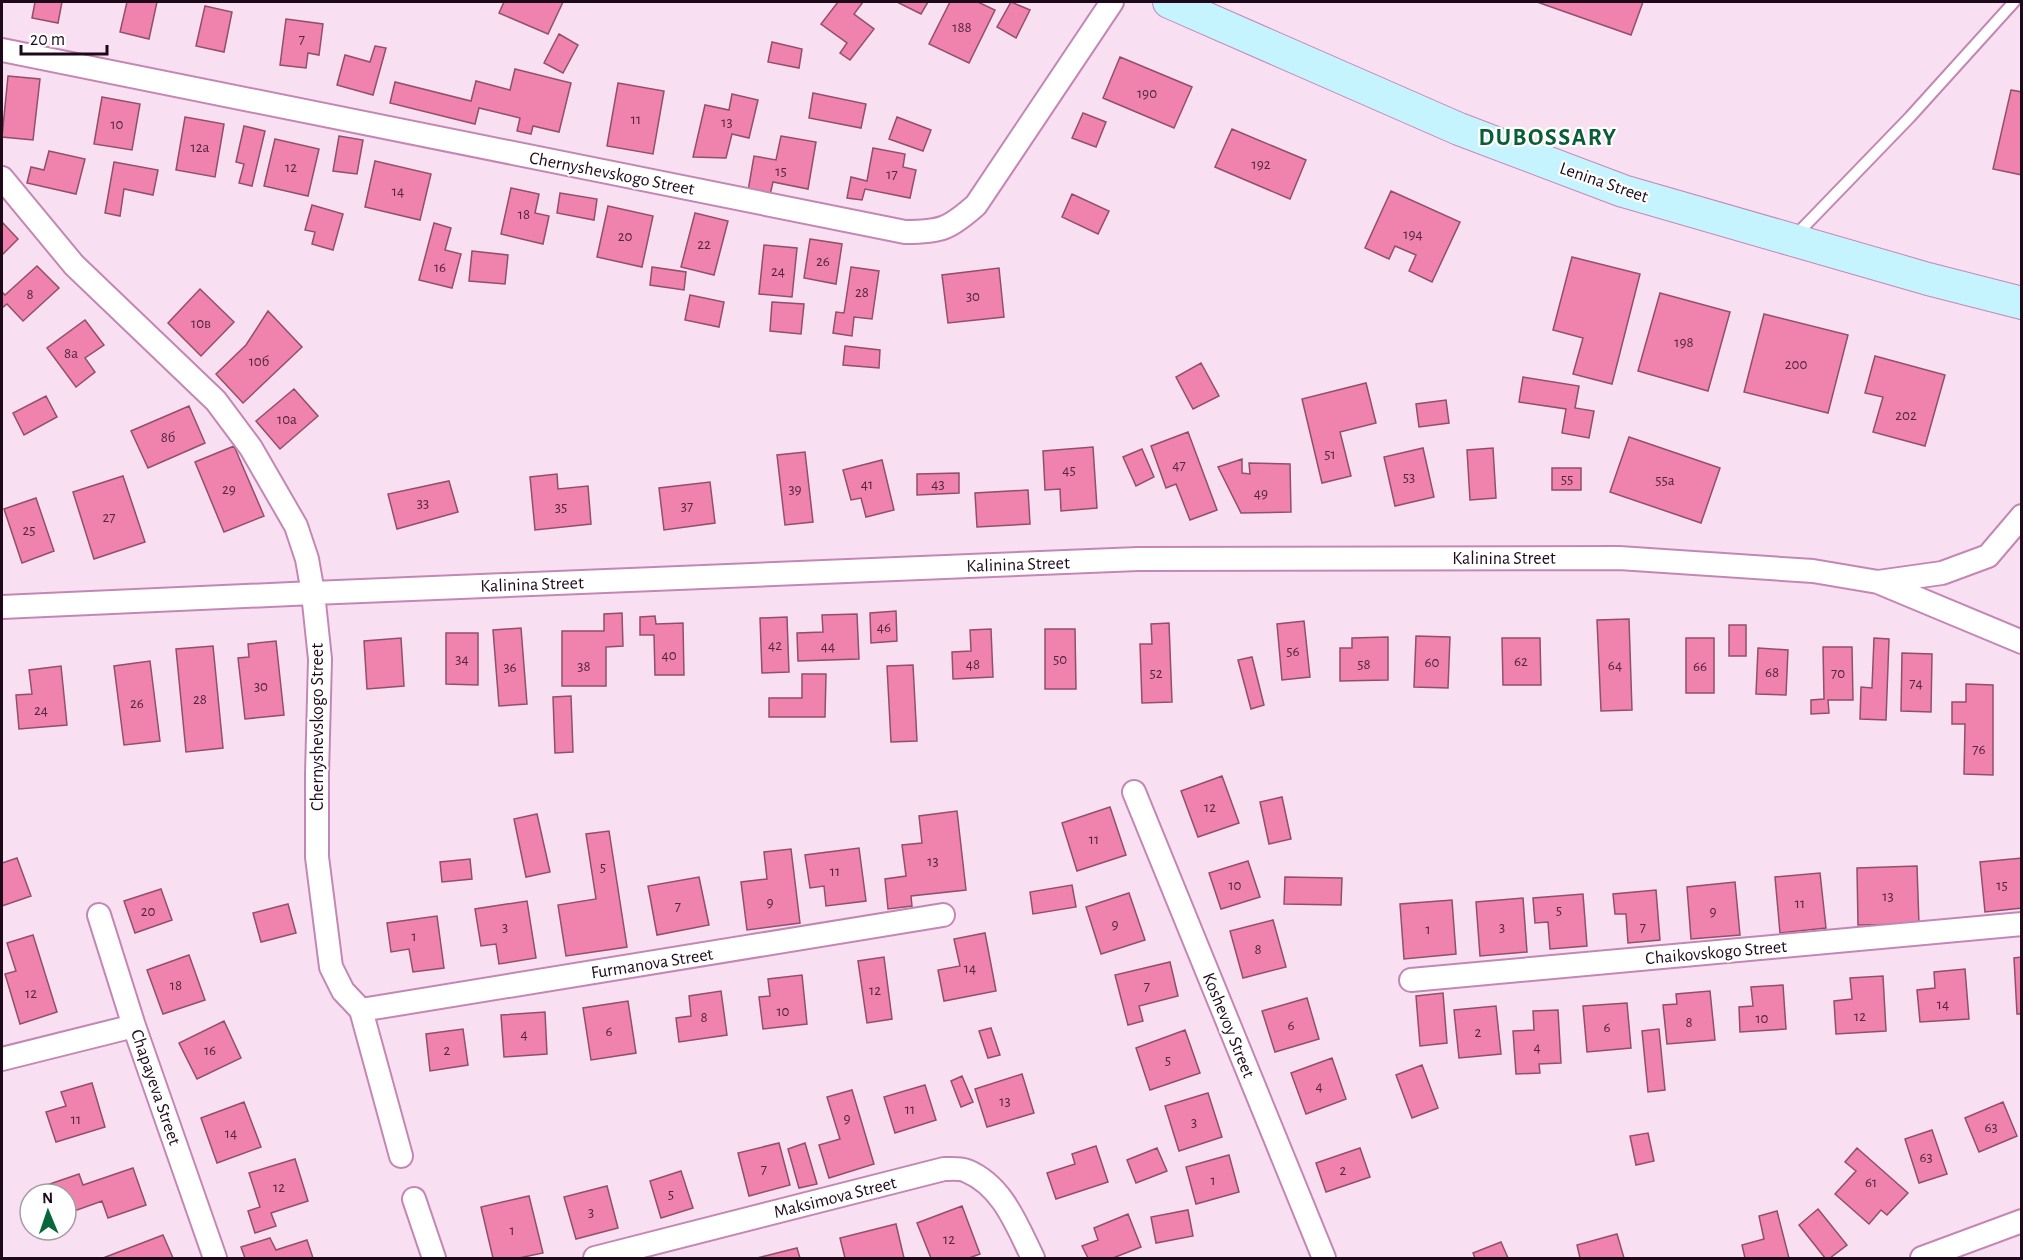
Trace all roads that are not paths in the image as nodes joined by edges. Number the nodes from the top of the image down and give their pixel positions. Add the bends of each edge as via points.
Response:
1 (1112, 2) edge
2 (1168, 2) edge
3 (2014, 2) edge
4 (2, 50) edge
5 (2, 178) edge
6 (1792, 240) junction
7 (2022, 303) edge
8 (2022, 516) edge
9 (1878, 582) junction
10 (313, 593) junction
11 (2, 608) edge
12 (2022, 642) edge
13 (1134, 792) dead end
14 (99, 915) dead end
15 (943, 915) dead end
16 (2022, 924) edge
17 (1411, 980) dead end
18 (362, 1010) junction
19 (135, 1026) junction
20 (2, 1059) edge
21 (401, 1156) dead end
22 (414, 1198) dead end
23 (2022, 1221) edge
24 (215, 1258) edge
25 (434, 1258) edge
26 (595, 1258) edge
27 (1032, 1258) edge
28 (1324, 1258) edge
29 (1922, 1258) edge

1 - 4 street, Chernyshevskogo Street via 976,205 945,228 929,232 894,230
2 - 6 street, Lenina Street via 1459,129 1623,191
3 - 6 lane
5 - 10 street, Chernyshevskogo Street via 74,265 216,401 251,448 296,526
6 - 7 street, Lenina Street
8 - 9 street via 1988,556 1942,573
9 - 10 street, Kalinina Street via 1813,571 1619,558 1150,559
9 - 12 street, Kalinina Street
10 - 11 street, Kalinina Street
10 - 18 street, Chernyshevskogo Street via 320,659 317,857 331,967 344,991
13 - 28 street, Koshevoy Street
14 - 19 street, Chapayeva Street
15 - 18 street, Furmanova Street
16 - 17 street, Chaikovskogo Street
18 - 21 street, Chernyshevskogo Street
19 - 20 street
19 - 24 street, Chapayeva Street
22 - 25 street
23 - 29 street
26 - 27 street, Maksimova Street via 944,1168 966,1170 991,1186 1007,1207

